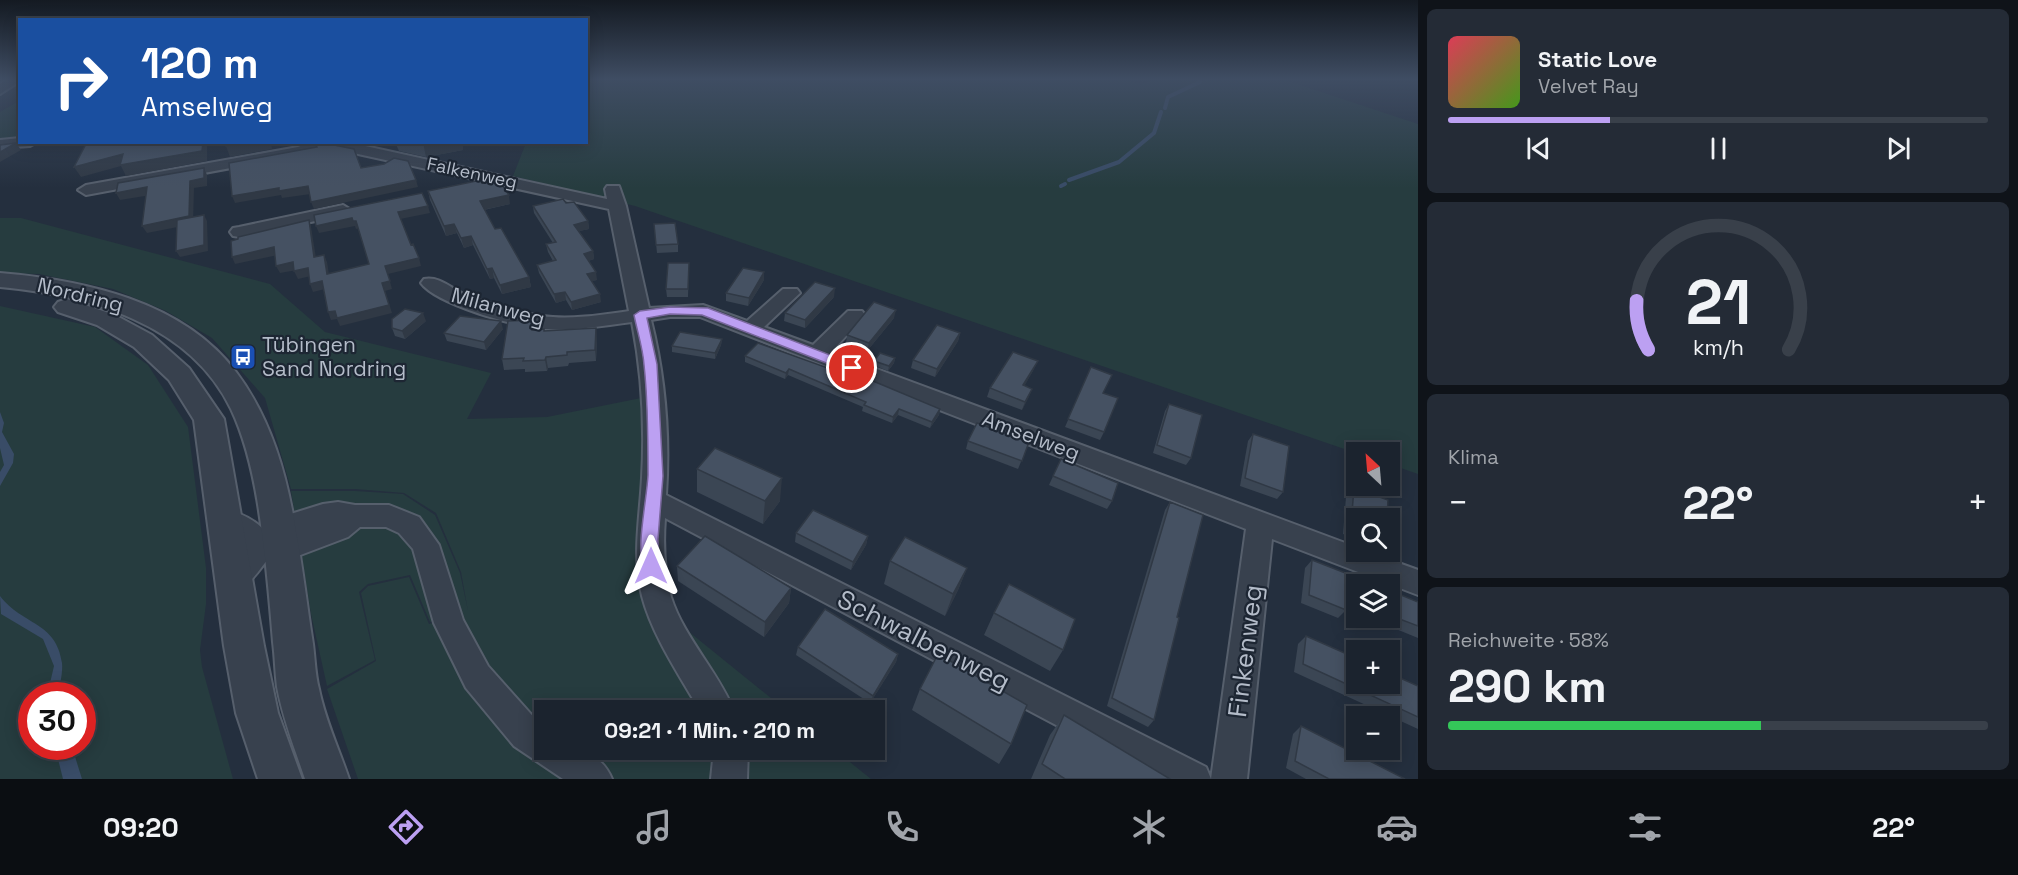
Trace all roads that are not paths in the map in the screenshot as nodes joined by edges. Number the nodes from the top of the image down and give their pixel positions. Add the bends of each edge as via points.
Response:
1 (18, 143) edge
2 (0, 144) edge
3 (320, 144) edge
4 (335, 144) edge
5 (482, 175) junction
6 (448, 188) edge
7 (86, 190) dead end
8 (355, 207) edge
9 (239, 232) dead end
10 (0, 280) edge
11 (431, 283) dead end
12 (790, 293) dead end
13 (0, 295) edge
14 (640, 315) junction
15 (855, 315) dead end
16 (750, 329) junction
17 (817, 354) junction
18 (655, 501) junction
19 (226, 521) junction
20 (1260, 523) junction
21 (275, 541) junction
22 (233, 579) junction
23 (1418, 583) edge
24 (711, 700) edge
25 (534, 739) edge
26 (566, 760) edge
27 (730, 760) edge
28 (280, 779) edge
29 (327, 779) edge
30 (594, 779) edge
31 (729, 779) edge
32 (1194, 779) edge
33 (1229, 779) edge

1 - 2 street
3 - 7 street via 301,152
4 - 5 street, Falkenweg
5 - 6 street
5 - 14 street, Falkenweg via 616,197
8 - 9 street
10 - 21 street, Nordring via 82,291 126,305 169,327 213,362 244,406 256,434
11 - 14 street, Milanweg via 451,297 544,323
12 - 16 street
13 - 19 street, Nordring via 62,305 106,320 143,341 179,374 208,419
14 - 16 street, Amselweg via 704,311
14 - 18 street via 651,364
15 - 17 street
16 - 17 street, Amselweg
17 - 20 street, Amselweg
18 - 24 street via 650,548 657,598
18 - 32 street, Schwalbenweg
19 - 21 street
19 - 22 street, Nordring
20 - 23 street, Amselweg
20 - 33 street, Finkenweg
21 - 22 street
21 - 25 street via 338,529 355,516 389,516 408,525 425,545 449,624 477,677
21 - 29 street, Nordring via 299,693
22 - 28 street, Nordring via 257,713
26 - 30 street
27 - 31 street

